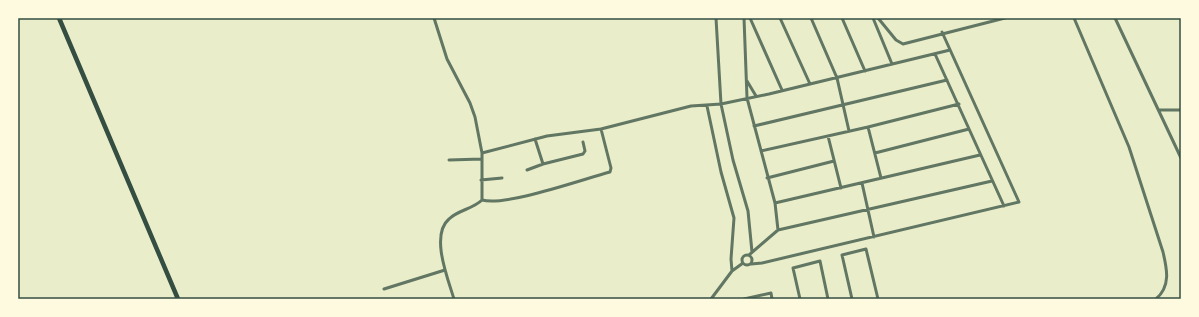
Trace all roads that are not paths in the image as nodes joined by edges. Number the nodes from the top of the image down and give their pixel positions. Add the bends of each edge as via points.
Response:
1 (59, 18) edge
2 (434, 18) edge
3 (716, 18) edge
4 (744, 18) edge
5 (750, 18) edge
6 (780, 18) edge
7 (811, 18) edge
8 (842, 18) edge
9 (872, 18) edge
10 (878, 18) edge
11 (1005, 18) edge
12 (1074, 18) edge
13 (1115, 18) edge
14 (942, 32) junction
15 (950, 50) junction
16 (935, 54) junction
17 (892, 64) junction
18 (865, 71) junction
19 (837, 78) junction
20 (746, 80) junction
21 (947, 80) junction
22 (810, 84) junction
23 (782, 90) junction
24 (756, 96) junction
25 (747, 98) junction
26 (721, 104) junction
27 (842, 104) junction
28 (959, 104) junction
29 (705, 106) junction
30 (1159, 110) junction
31 (1181, 110) edge
32 (754, 126) junction
33 (868, 127) junction
34 (601, 129) junction
35 (969, 129) junction
36 (849, 131) junction
37 (828, 136) junction
38 (535, 139) junction
39 (583, 142) dead end
40 (761, 151) junction
41 (482, 153) junction
42 (875, 153) junction
43 (980, 155) junction
44 (1181, 158) edge
45 (482, 159) junction
46 (449, 160) dead end
47 (834, 161) junction
48 (543, 164) junction
49 (527, 170) dead end
50 (502, 178) dead end
51 (767, 178) junction
52 (882, 178) junction
53 (481, 180) junction
54 (992, 181) junction
55 (862, 183) junction
56 (841, 188) junction
57 (482, 200) junction
58 (775, 203) junction
59 (1004, 206) junction
60 (868, 210) junction
61 (778, 230) junction
62 (874, 237) junction
63 (752, 252) junction
64 (749, 255) junction
65 (742, 263) junction
66 (751, 264) junction
67 (445, 270) junction
68 (732, 271) junction
69 (384, 289) dead end
70 (178, 299) edge
71 (454, 299) edge
72 (711, 299) edge
73 (744, 299) edge
74 (772, 299) edge
75 (800, 299) edge
76 (828, 299) edge
77 (852, 299) edge
78 (878, 299) edge
79 (1156, 299) edge

1 - 70 main road
2 - 41 street via 447,59 472,110
3 - 26 street
4 - 20 street
5 - 23 street
6 - 22 street
7 - 19 street
8 - 18 street
9 - 17 street
10 - 14 street via 901,43
11 - 14 street
12 - 79 street via 1129,147 1163,252 1167,282
13 - 30 street
14 - 15 street
15 - 16 street
15 - 59 street via 1019,200 1017,204
16 - 17 street
16 - 21 street
17 - 18 street
18 - 19 street
19 - 22 street
19 - 27 street
20 - 24 street
20 - 25 street
21 - 27 street
21 - 28 street
22 - 23 street
23 - 24 street
24 - 25 street
25 - 26 street
25 - 32 street
26 - 29 street
26 - 63 street via 733,160 748,211
27 - 32 street
27 - 36 street
28 - 33 street
28 - 35 street
29 - 34 street via 696,105
29 - 68 street via 734,218
30 - 31 street
30 - 44 street
32 - 40 street
33 - 36 street
33 - 42 street
34 - 38 street
34 - 57 street via 610,172 525,196 492,202
35 - 42 street
35 - 43 street
36 - 37 street
37 - 40 street
37 - 47 street
38 - 41 street
38 - 48 street
39 - 48 street via 583,154
40 - 51 street
41 - 45 street
42 - 52 street
43 - 52 street
43 - 54 street
45 - 46 street
45 - 53 street
47 - 51 street
47 - 56 street
48 - 49 street
50 - 53 street
51 - 58 street
52 - 55 street
53 - 57 street
54 - 59 street
54 - 60 street
55 - 56 street
55 - 60 street
56 - 58 street
57 - 67 street via 450,217 444,224 441,245
58 - 61 street
59 - 62 street
60 - 61 street
60 - 62 street
61 - 63 street
62 - 66 street
63 - 64 street
64 - 65 street via 744,256
64 - 66 street via 752,259
65 - 66 street via 747,266
65 - 68 street
67 - 69 street
67 - 71 street
68 - 72 street
73 - 74 street via 771,293
75 - 76 street via 793,268 820,261
77 - 78 street via 842,255 866,249

